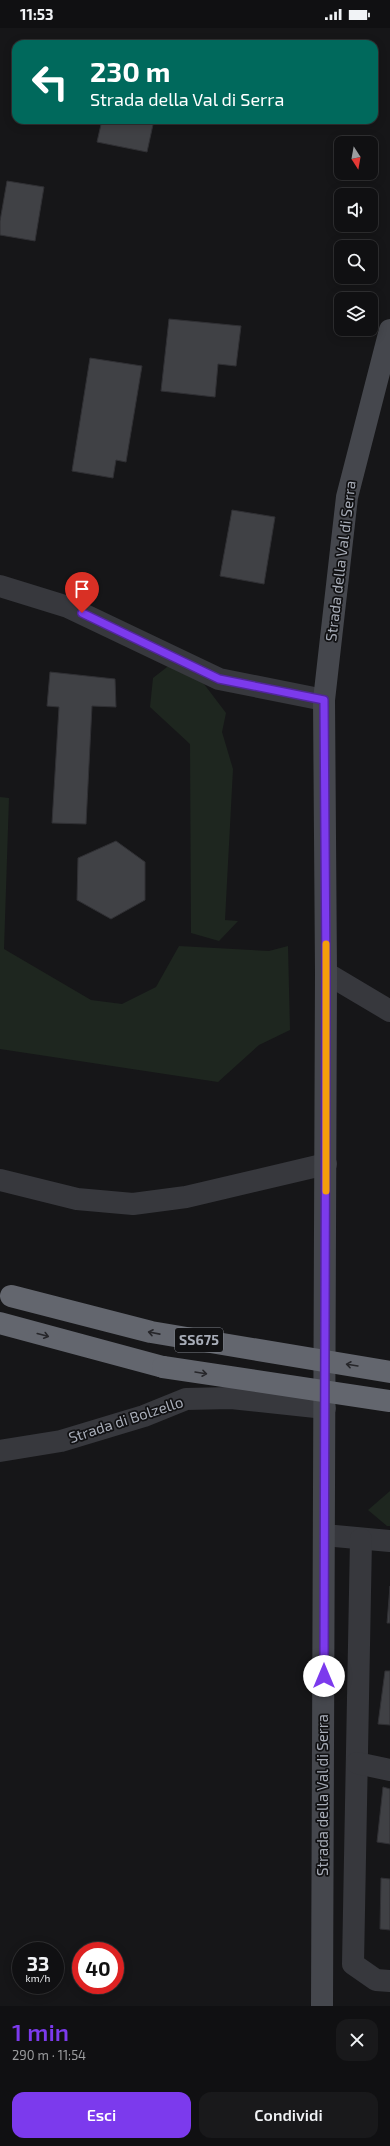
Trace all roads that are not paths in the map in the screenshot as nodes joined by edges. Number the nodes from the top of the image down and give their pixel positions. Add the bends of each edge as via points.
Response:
1 (390, 330) edge
2 (383, 380) edge
3 (0, 586) edge
4 (324, 700) junction
5 (326, 973) junction
6 (390, 1011) edge
7 (326, 1164) junction
8 (0, 1180) edge
9 (6, 1295) edge
10 (3, 1324) edge
11 (390, 1372) edge
12 (390, 1401) edge
13 (325, 1408) junction
14 (0, 1451) edge
15 (324, 1535) junction
16 (360, 1538) junction
17 (390, 1541) edge
18 (357, 1762) junction
19 (390, 1770) edge
20 (390, 1981) edge
21 (322, 2006) edge

1 - 2 street, Strada della Val di Serra
2 - 4 street, Strada della Val di Serra via 347,497
3 - 4 street via 68,607 219,679
4 - 5 street, Strada della Val di Serra
5 - 6 street
5 - 7 street, Strada della Val di Serra
7 - 8 street via 186,1197 133,1204 77,1199
7 - 13 street, Strada della Val di Serra
11 -> 9 highway, SS675, bridge via 151,1332
10 -> 12 highway, SS675, bridge via 163,1367
13 - 14 street, Strada di Bolzello via 231,1398 186,1400 61,1442
13 - 15 street, Strada della Val di Serra
15 - 16 street
15 - 21 street, Strada della Val di Serra
16 - 17 street
16 - 18 street
18 - 19 street
18 - 20 street via 353,1964 376,1980

